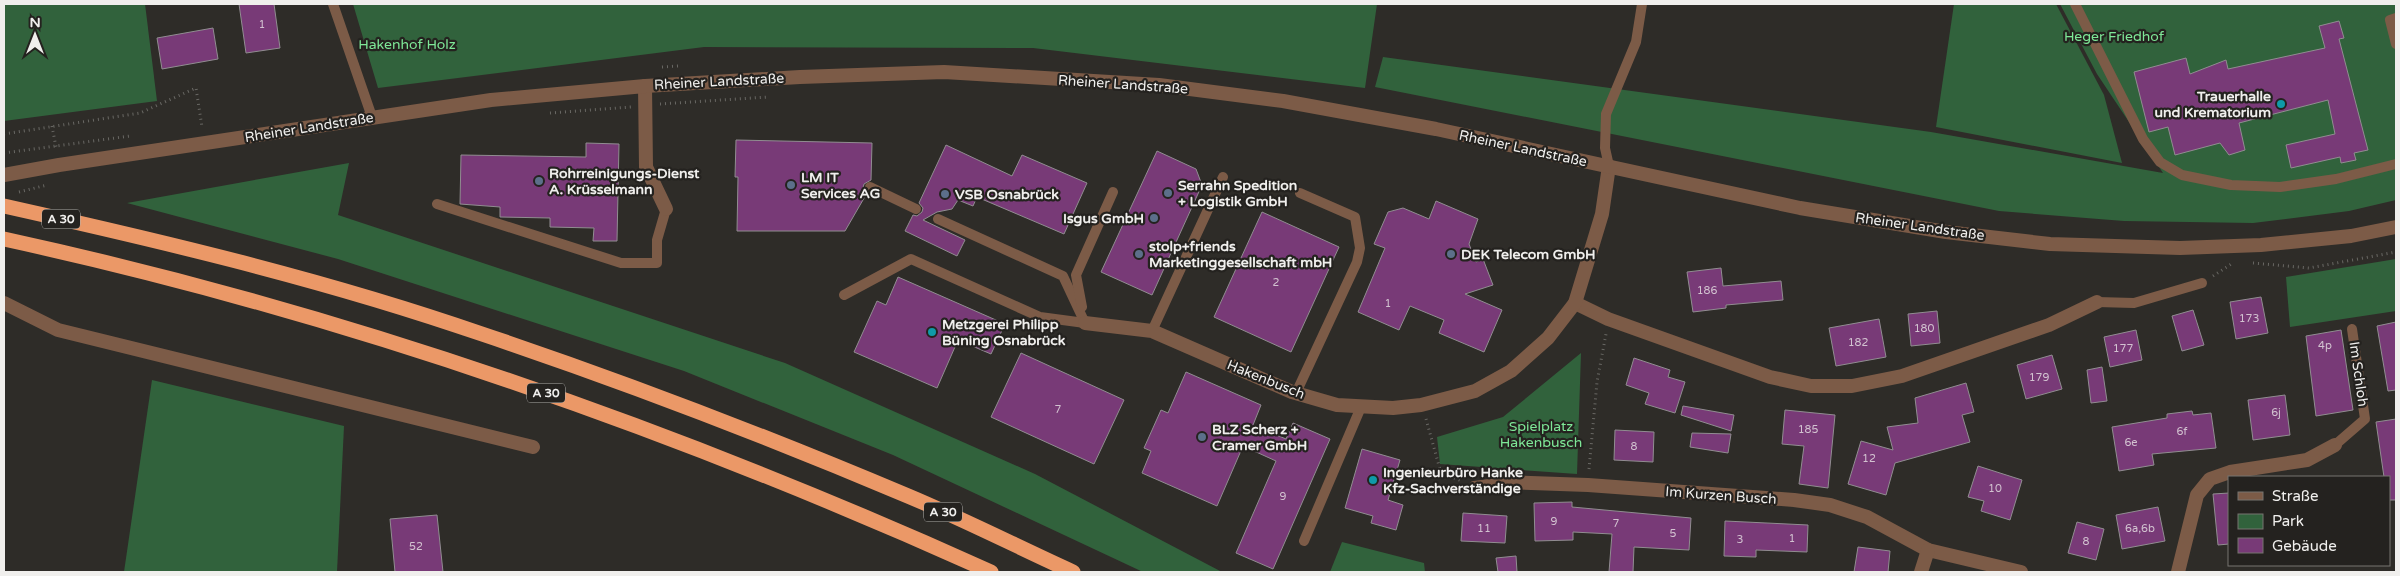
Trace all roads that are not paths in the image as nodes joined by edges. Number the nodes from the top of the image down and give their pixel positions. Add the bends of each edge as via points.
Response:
1 (333, 4) edge
2 (1642, 4) edge
3 (2075, 4) edge
4 (2396, 18) edge
5 (2396, 44) edge
6 (645, 86) junction
7 (372, 117) junction
8 (2396, 164) edge
9 (1609, 166) junction
10 (4, 175) edge
11 (1222, 177) dead end
12 (870, 187) dead end
13 (1113, 192) dead end
14 (1300, 193) dead end
15 (437, 204) dead end
16 (4, 206) edge
17 (916, 208) dead end
18 (666, 210) joint
19 (938, 218) dead end
20 (2396, 227) edge
21 (4, 240) edge
22 (2202, 283) road end
23 (844, 295) dead end
24 (2097, 302) joint
25 (4, 303) edge
26 (1575, 303) junction
27 (1085, 323) junction
28 (2352, 329) dead end
29 (1152, 331) junction
30 (1296, 393) junction
31 (1361, 407) junction
32 (2335, 445) joint
33 (533, 447) dead end
34 (1504, 482) joint
35 (1474, 486) road end
36 (1304, 541) dead end
37 (1928, 550) junction
38 (991, 572) edge
39 (1073, 572) edge
40 (1921, 572) edge
41 (2021, 572) edge
42 (2178, 572) edge

1 - 7 lane
2 - 9 lane via 1636,42 1606,114 1605,148
3 - 8 lane via 2143,139 2160,162 2182,175 2231,185 2280,187 2336,179
4 - 5 lane via 2390,20
6 - 7 street, Rheiner Landstraße via 491,100
6 - 9 street, Rheiner Landstraße via 800,76 944,72 1159,85 1283,101
6 - 18 street, Rheiner Landstraße via 646,167
7 - 10 street, Rheiner Landstraße
9 - 20 street, Rheiner Landstraße via 1800,208 1946,232 2050,244 2180,248 2261,245 2351,236
9 - 26 street, Hakenbusch via 1602,214
11 - 29 lane
12 - 17 lane
13 - 27 lane via 1076,275
14 - 30 lane via 1355,217 1360,248 1357,262
15 - 18 lane via 621,263 657,263 657,240
16 - 39 highway, A 30 via 118,231 290,276 481,333 811,456 911,497
19 - 27 lane via 1063,276
21 - 38 highway, A 30 via 86,257 345,328 481,371 775,478
22 - 24 lane via 2134,303
23 - 27 lane via 910,260 1040,317
24 - 26 street via 2049,325 1911,373 1852,386 1811,386 1770,377 1608,319
25 - 33 street via 58,330
26 - 31 street, Hakenbusch via 1548,338 1511,371 1475,390 1422,405
27 - 29 street, Hakenbusch
28 - 32 lane, Im Schloh via 2365,419
29 - 30 street, Hakenbusch
30 - 31 street, Hakenbusch via 1337,405
31 - 36 lane
32 - 42 street, Im Schloh via 2307,460 2230,472 2210,479 2197,495
34 - 35 lane
34 - 37 street, Im Kurzen Busch via 1588,485 1830,505 1867,517
37 - 40 street
37 - 41 street

